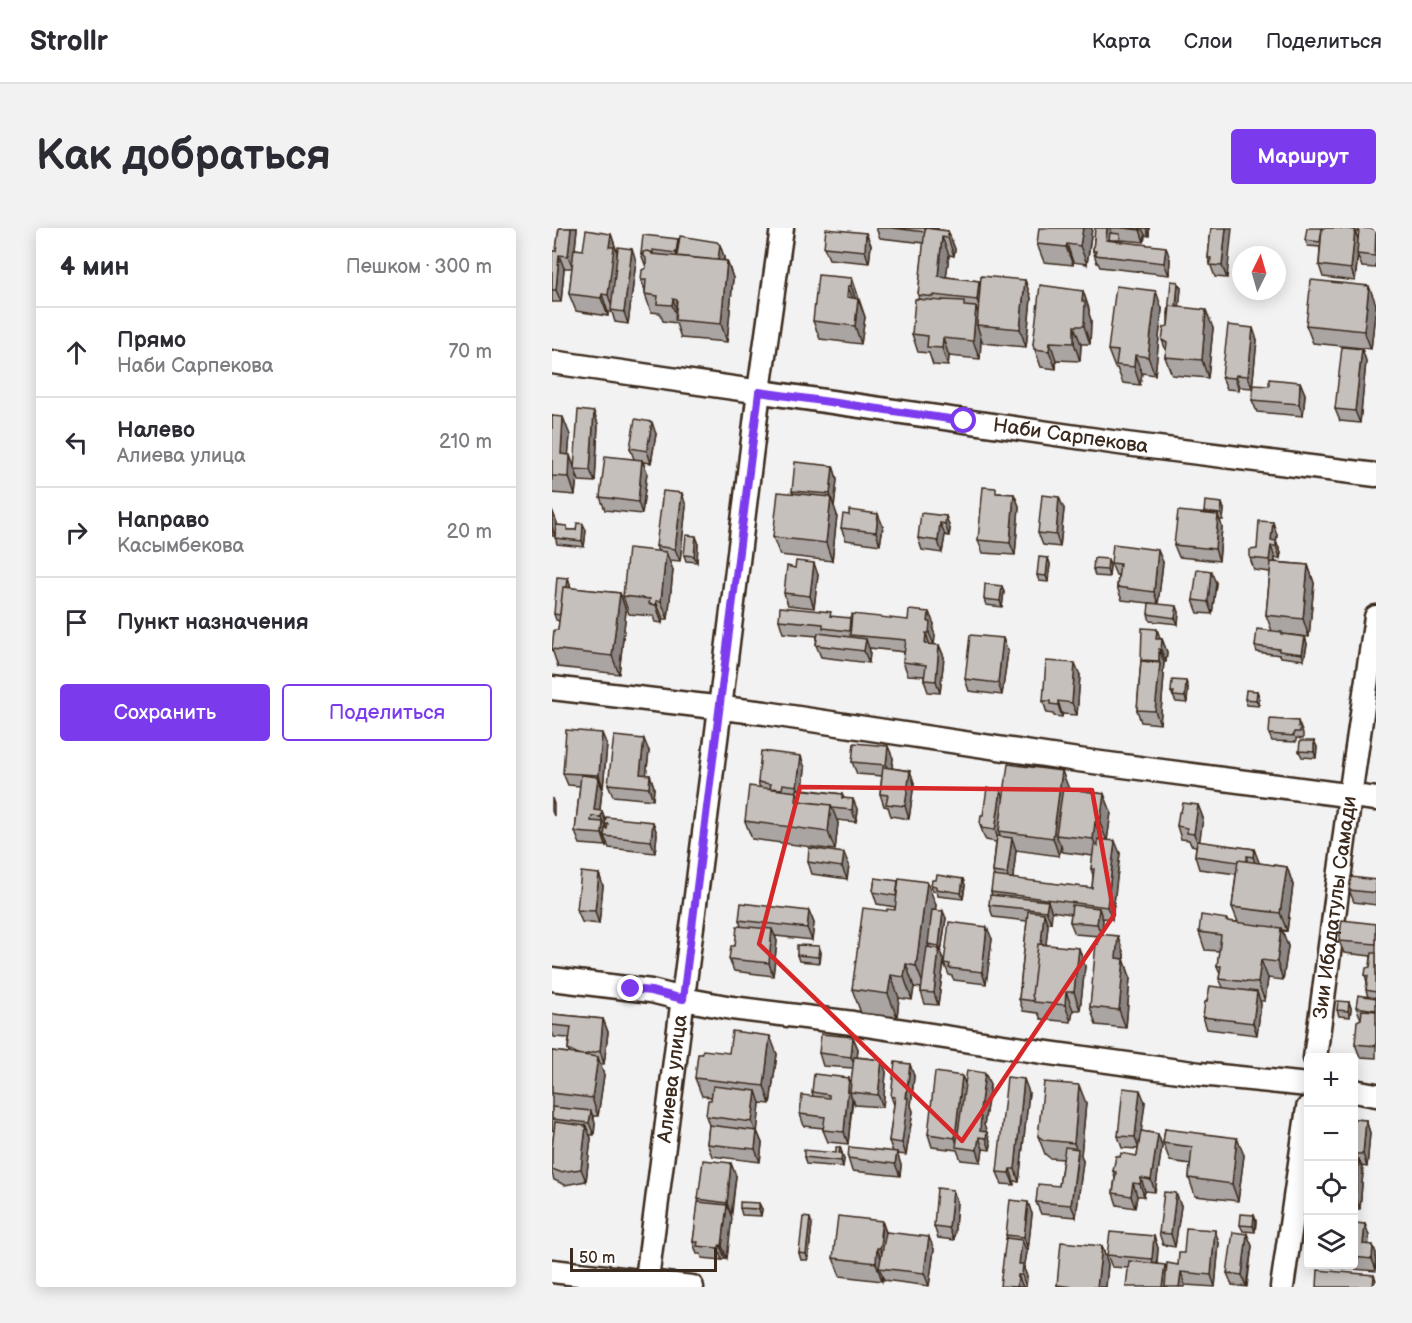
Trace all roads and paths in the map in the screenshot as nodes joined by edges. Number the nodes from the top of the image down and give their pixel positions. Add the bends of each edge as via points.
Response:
1 (782, 228) edge
2 (552, 362) edge
3 (759, 392) junction
4 (1376, 475) edge
5 (1376, 617) edge
6 (552, 688) edge
7 (720, 708) junction
8 (1350, 796) junction
9 (1376, 799) edge
10 (552, 979) edge
11 (683, 999) junction
12 (1317, 1053) edge
13 (1304, 1085) edge
14 (1358, 1092) edge
15 (1376, 1095) edge
16 (1304, 1136) edge
17 (552, 1271) edge
18 (646, 1284) edge
19 (692, 1287) edge
20 (1282, 1287) edge

1 - 3 street, Алиева улица
2 - 3 street, Наби Сарпекова
3 - 4 street, Наби Сарпекова
3 - 7 street, Алиева улица
5 - 8 street, Зии Ибадатулы Самади
6 - 7 street
7 - 8 street
7 - 11 street, Алиева улица
8 - 9 street
8 - 12 street, Зии Ибадатулы Самади
10 - 11 street via 651,991
11 - 13 street via 1042,1053
11 - 18 street, Алиева улица
14 - 15 street
16 - 20 street
17 - 18 street
18 - 19 street

